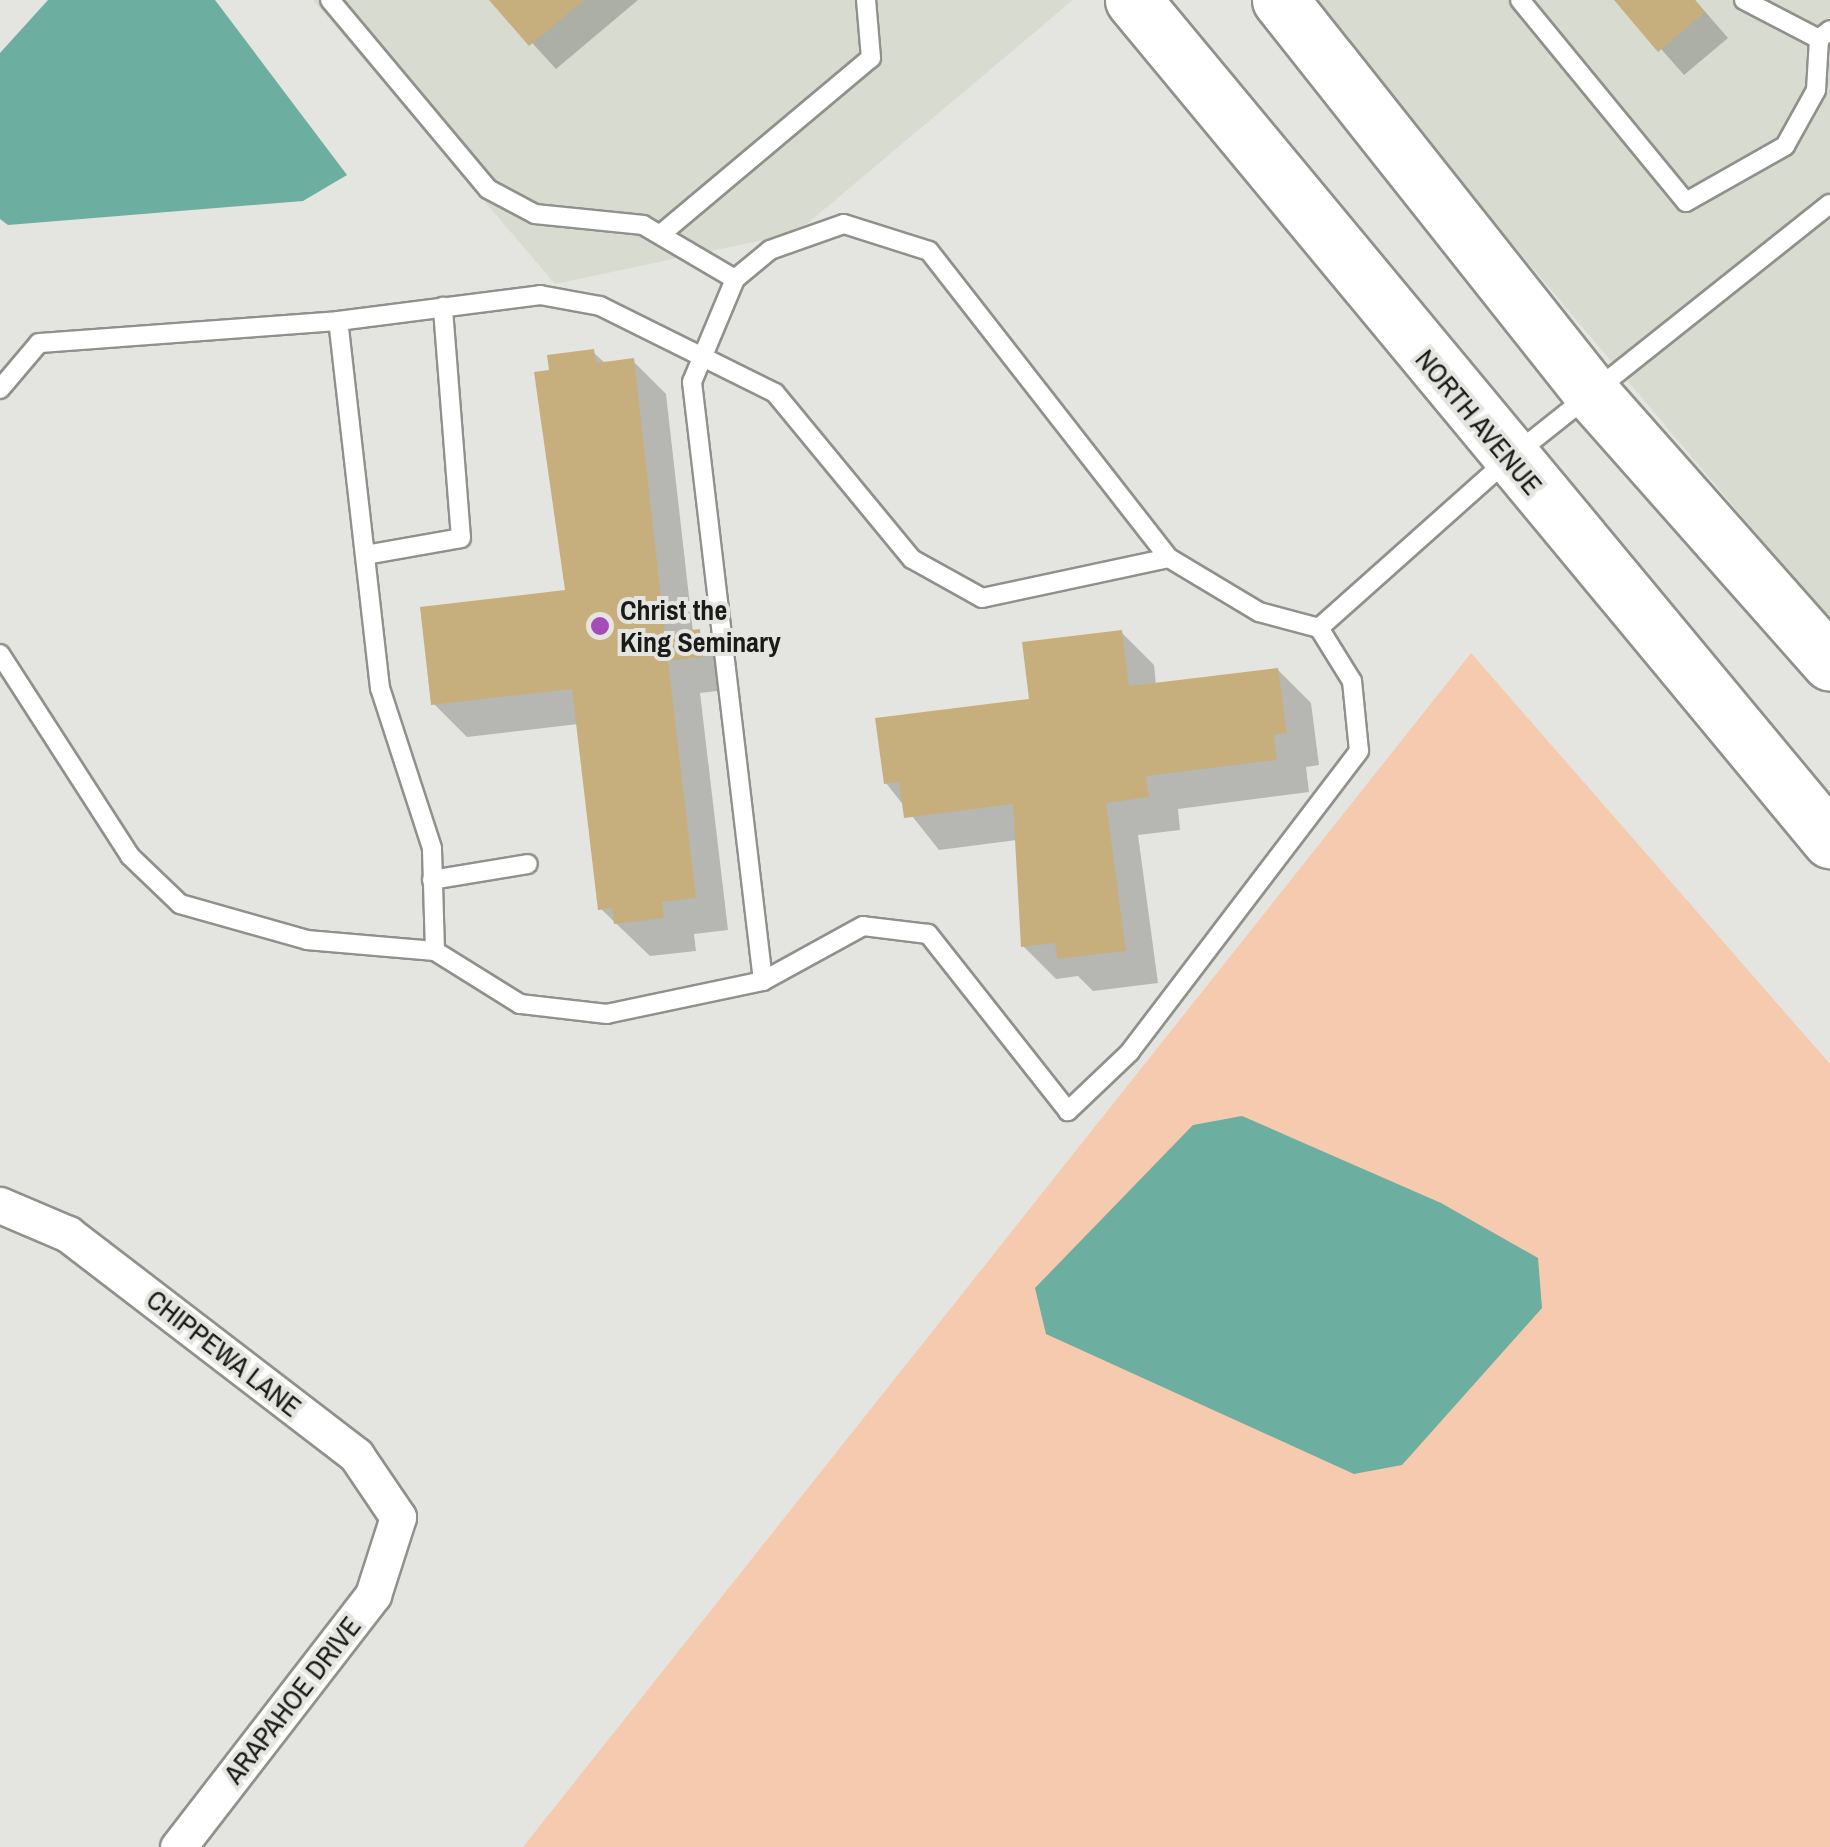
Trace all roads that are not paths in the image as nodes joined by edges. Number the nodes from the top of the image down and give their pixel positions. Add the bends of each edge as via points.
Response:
1 (330, 0) edge
2 (866, 0) edge
3 (1134, 0) edge
4 (1280, 0) edge
5 (1520, 0) edge
6 (1744, 0) edge
7 (1824, 35) edge
8 (1830, 204) edge
9 (661, 234) junction
10 (735, 278) junction
11 (444, 308) junction
12 (338, 322) junction
13 (705, 351) junction
14 (0, 390) edge
15 (1594, 396) junction
16 (1510, 459) junction
17 (364, 556) junction
18 (1169, 558) junction
19 (1319, 628) junction
20 (0, 654) edge
21 (1830, 662) edge
22 (1830, 840) edge
23 (528, 864) dead end
24 (432, 880) junction
25 (435, 951) junction
26 (763, 981) junction
27 (0, 1205) edge
28 (391, 1545) joint
29 (178, 1847) edge

1 - 9 lane via 488,189 535,214
2 - 9 lane via 871,58
3 - 16 main road, NORTH AVENUE
4 - 15 main road
5 - 7 lane via 1686,202 1785,146 1816,90
6 - 7 lane
8 - 15 lane
9 - 10 lane
10 - 13 lane
10 - 18 lane via 770,250 844,224 928,251
11 - 12 lane
11 - 13 lane via 540,295 600,306
11 - 17 lane via 461,538
12 - 14 lane via 39,343
12 - 17 lane
13 - 18 lane via 775,393 912,560 982,598
13 - 26 lane via 692,382
15 - 16 lane
15 - 21 main road
16 - 19 lane
16 - 22 main road, NORTH AVENUE
17 - 24 lane via 380,688 432,848
18 - 19 lane via 1260,612
19 - 26 lane via 1352,681 1359,751 1130,1052 1068,1111 928,934 863,926
20 - 25 lane via 130,856 180,904 307,940
23 - 24 lane
24 - 25 lane
25 - 26 lane via 520,1004 607,1014
27 - 28 street, CHIPPEWA LANE via 68,1234 356,1455 398,1517
28 - 29 street, ARAPAHOE DRIVE via 373,1594

